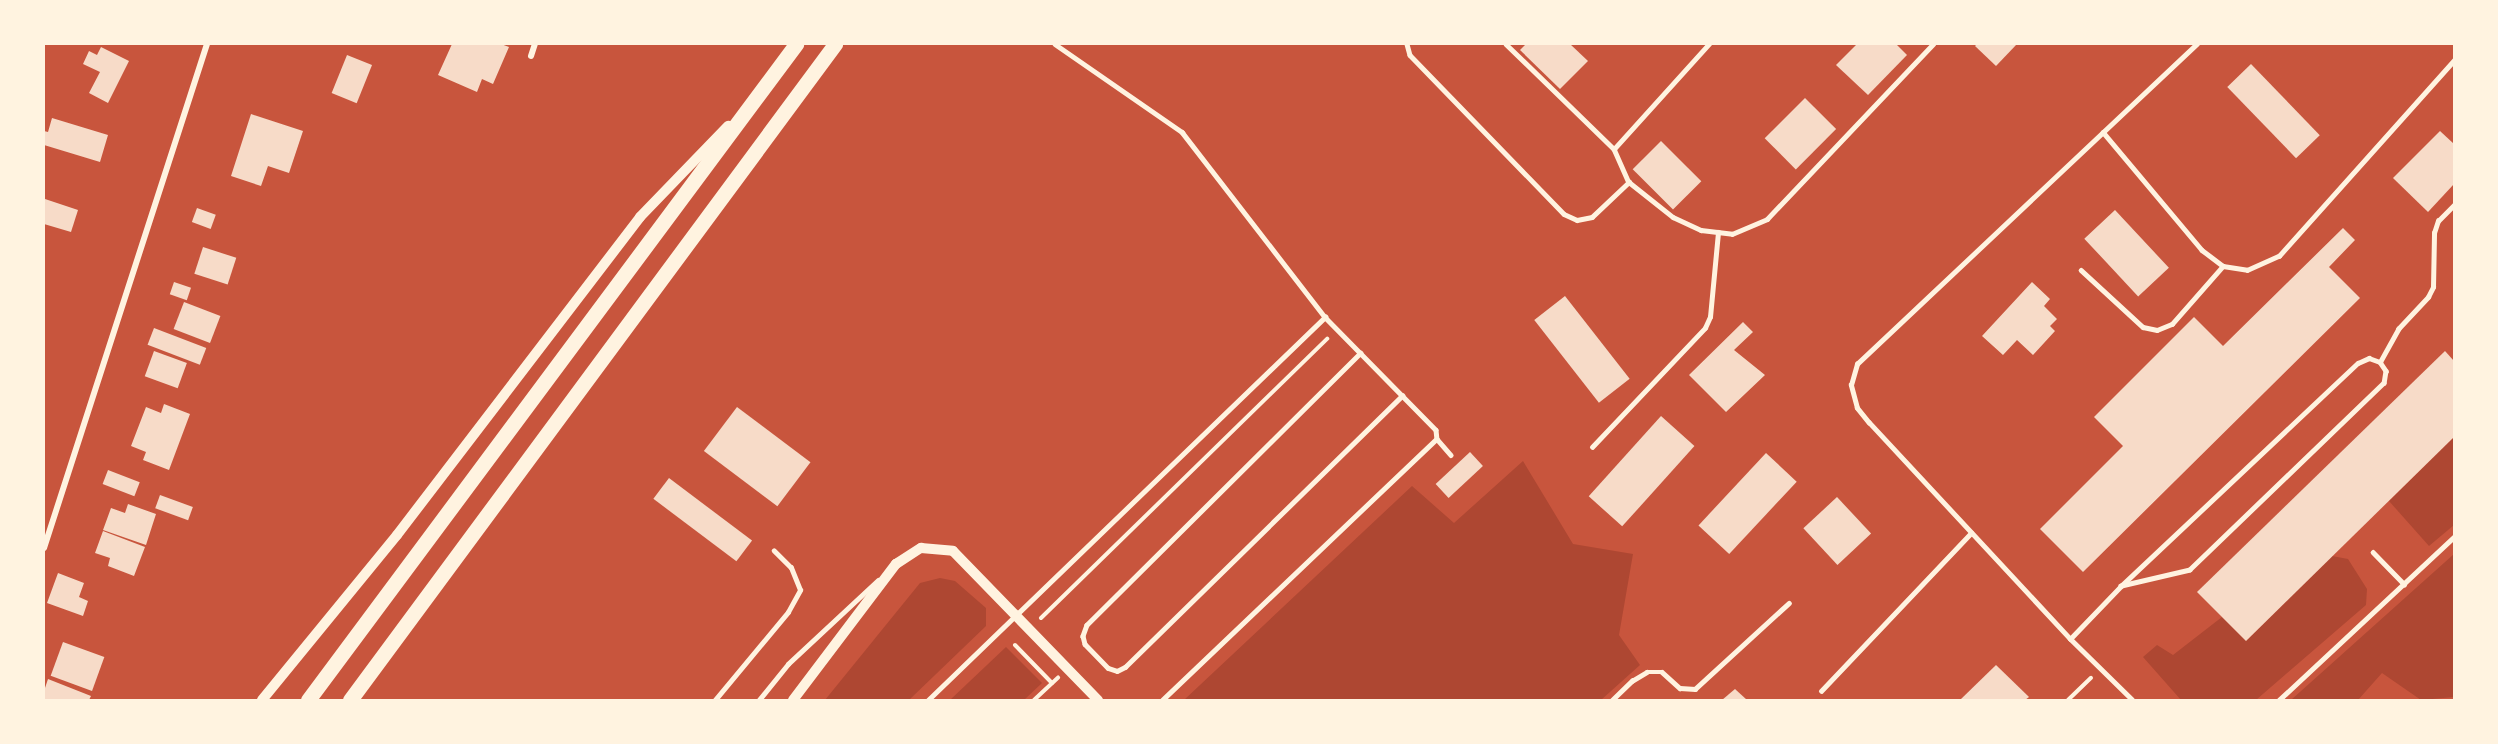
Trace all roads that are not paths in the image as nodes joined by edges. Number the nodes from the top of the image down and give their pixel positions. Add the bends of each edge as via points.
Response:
1 (207, 44) edge
2 (535, 44) edge
3 (796, 44) edge
4 (835, 44) edge
5 (1055, 44) edge
6 (1407, 44) edge
7 (1506, 44) edge
8 (1709, 44) edge
9 (1933, 44) edge
10 (2197, 44) edge
11 (531, 56) dead end
12 (2454, 60) edge
13 (761, 92) junction
14 (2103, 132) junction
15 (1614, 149) junction
16 (1629, 182) junction
17 (2454, 205) edge
18 (1718, 232) junction
19 (2223, 266) junction
20 (2081, 270) dead end
21 (1325, 317) junction
22 (1361, 353) junction
23 (2380, 362) junction
24 (1402, 396) junction
25 (1437, 438) junction
26 (1592, 447) dead end
27 (1451, 455) dead end
28 (1971, 532) junction
29 (2454, 537) edge
30 (44, 548) edge
31 (774, 550) dead end
32 (2373, 552) dead end
33 (896, 564) junction
34 (2404, 584) junction
35 (2121, 586) junction
36 (1789, 603) dead end
37 (1016, 616) junction
38 (2070, 639) junction
39 (1821, 691) dead end
40 (262, 700) edge
41 (308, 700) edge
42 (350, 700) edge
43 (715, 700) edge
44 (759, 700) edge
45 (793, 700) edge
46 (928, 700) edge
47 (1098, 700) edge
48 (1163, 700) edge
49 (1612, 700) edge
50 (2132, 700) edge
51 (2279, 700) edge

1 - 30 street
2 - 11 street
3 - 13 main road
4 - 42 main road
5 - 21 lane via 1182,132
6 - 16 lane via 1410,55 1564,214 1577,220 1592,217
7 - 15 lane
8 - 15 lane
9 - 18 lane via 1767,219 1732,234
10 - 14 lane
12 - 19 lane via 2278,256 2247,270
13 - 40 street via 640,217 398,535
13 - 41 main road
14 - 19 lane via 2202,250
14 - 28 lane via 1857,364 1851,385 1857,408
15 - 16 lane
16 - 18 lane via 1673,217 1701,230
17 - 23 lane via 2438,221 2434,233 2433,287 2398,329
18 - 26 lane via 1710,317 1705,328
19 - 20 lane via 2172,324 2157,330 2143,327
21 - 22 lane
21 - 37 lane
22 - 24 lane
22 - 24 lane via 1087,625 1085,644 1108,668 1125,667
23 - 35 lane via 2369,358 2358,363
23 - 35 lane via 2386,371 2384,383 2190,570
24 - 25 lane via 1436,430
25 - 27 lane
25 - 48 lane
28 - 38 lane
28 - 39 lane
29 - 34 lane
31 - 43 lane via 791,568 800,590 788,612
32 - 34 lane
33 - 37 street via 921,548 953,551
33 - 44 lane via 788,664
33 - 45 street
34 - 51 lane
35 - 38 lane
36 - 49 lane via 1695,689 1680,688 1662,672 1647,672
37 - 46 lane
37 - 47 street
38 - 50 lane

